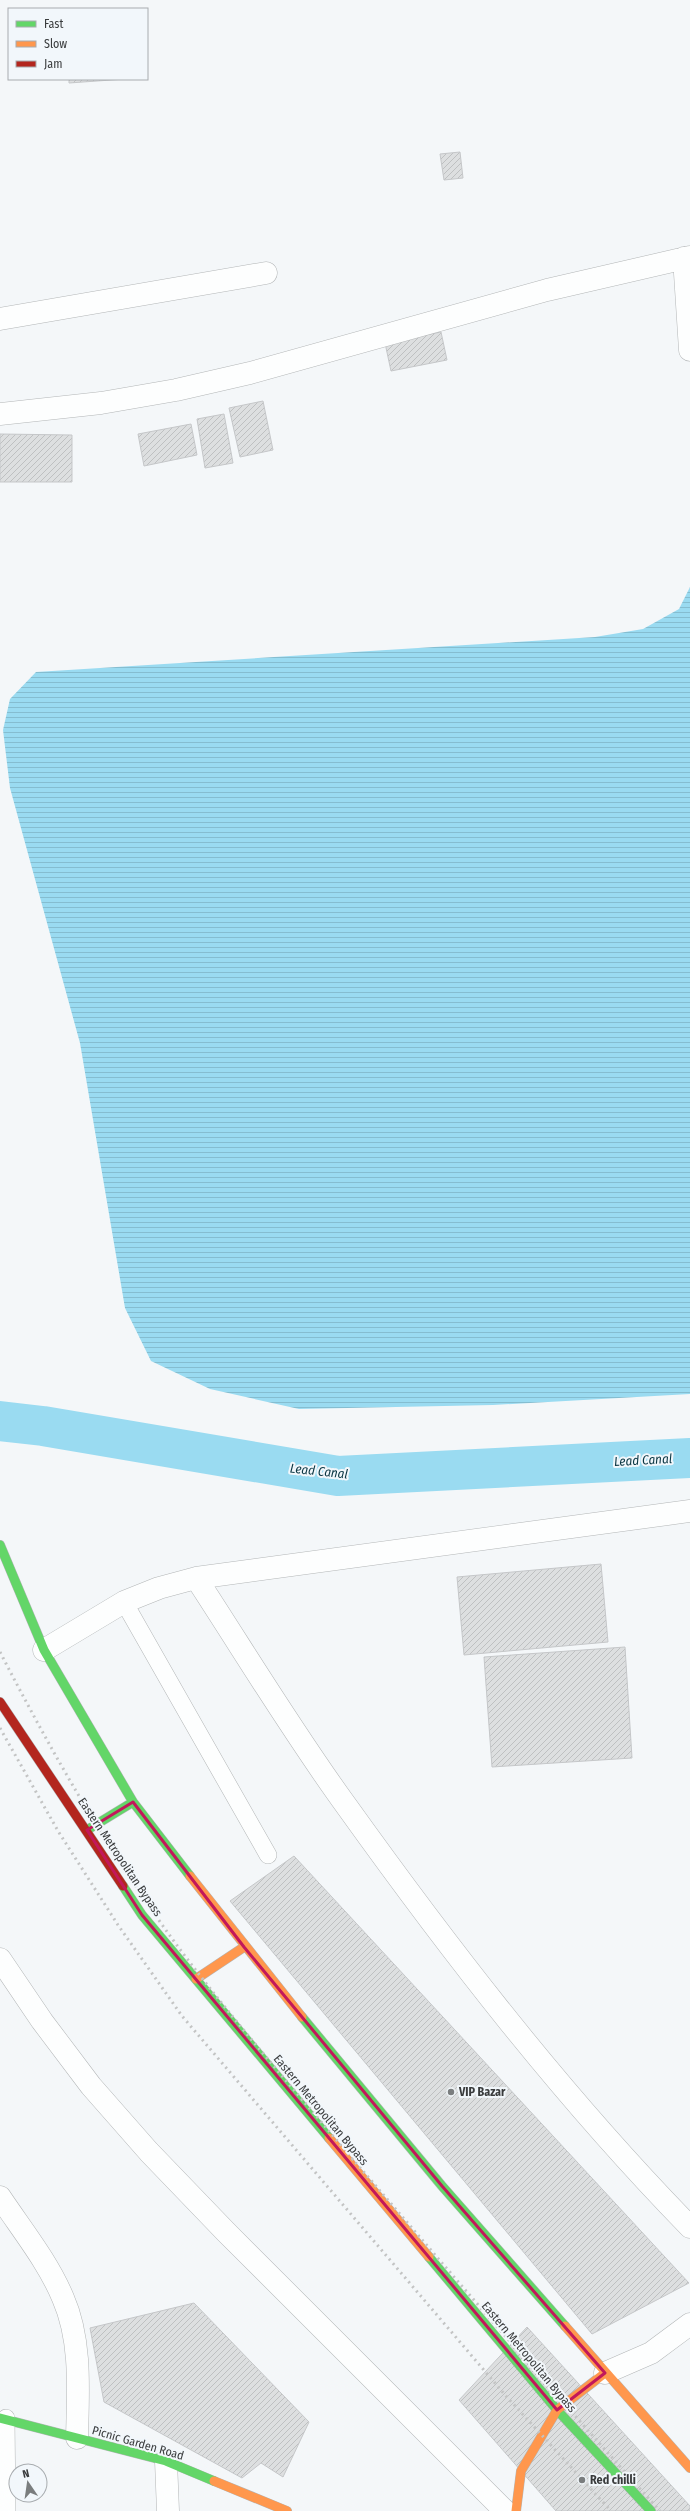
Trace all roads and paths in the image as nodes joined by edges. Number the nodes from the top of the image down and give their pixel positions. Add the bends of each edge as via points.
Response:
1 (687, 258) edge
2 (266, 273) dead end
3 (0, 319) edge
4 (690, 350) edge
5 (0, 414) edge
6 (690, 1511) edge
7 (0, 1545) edge
8 (196, 1578) junction
9 (124, 1602) junction
10 (44, 1650) junction
11 (0, 1702) edge
12 (133, 1802) junction
13 (87, 1830) junction
14 (268, 1855) dead end
15 (244, 1947) junction
16 (0, 1959) edge
17 (196, 1979) junction
18 (0, 2197) edge
19 (690, 2227) edge
20 (690, 2324) edge
21 (604, 2373) junction
22 (557, 2410) junction
23 (3, 2418) edge
24 (77, 2438) junction
25 (166, 2461) junction
26 (690, 2468) edge
27 (7, 2511) edge
28 (168, 2511) edge
29 (287, 2511) edge
30 (505, 2511) edge
31 (516, 2511) edge
32 (652, 2511) edge

1 - 4 street
1 - 5 street via 547,290 250,373 176,390 101,403
2 - 3 street
6 - 8 street
7 - 10 main road
8 - 9 street via 159,1588
8 - 19 street via 344,1803 501,2011 634,2169
9 - 10 street
9 - 14 lane
10 - 12 main road
11 - 13 main road, Eastern Metropolitan Bypass
12 - 13 main road
12 - 15 main road
13 - 17 main road, Eastern Metropolitan Bypass via 142,1915
15 - 17 main road
15 - 21 main road via 442,2186
16 - 30 street via 91,2086 149,2152
17 - 22 main road, Eastern Metropolitan Bypass
18 - 24 street via 44,2260 64,2299 73,2330 78,2369
20 - 21 street via 651,2353
21 - 22 main road
21 - 26 main road
22 - 31 main road via 521,2471
22 - 32 main road, Eastern Metropolitan Bypass
23 - 24 main road, Picnic Garden Road
23 - 27 lane
24 - 25 main road, Picnic Garden Road
25 - 28 street
25 - 29 main road, Picnic Garden Road

